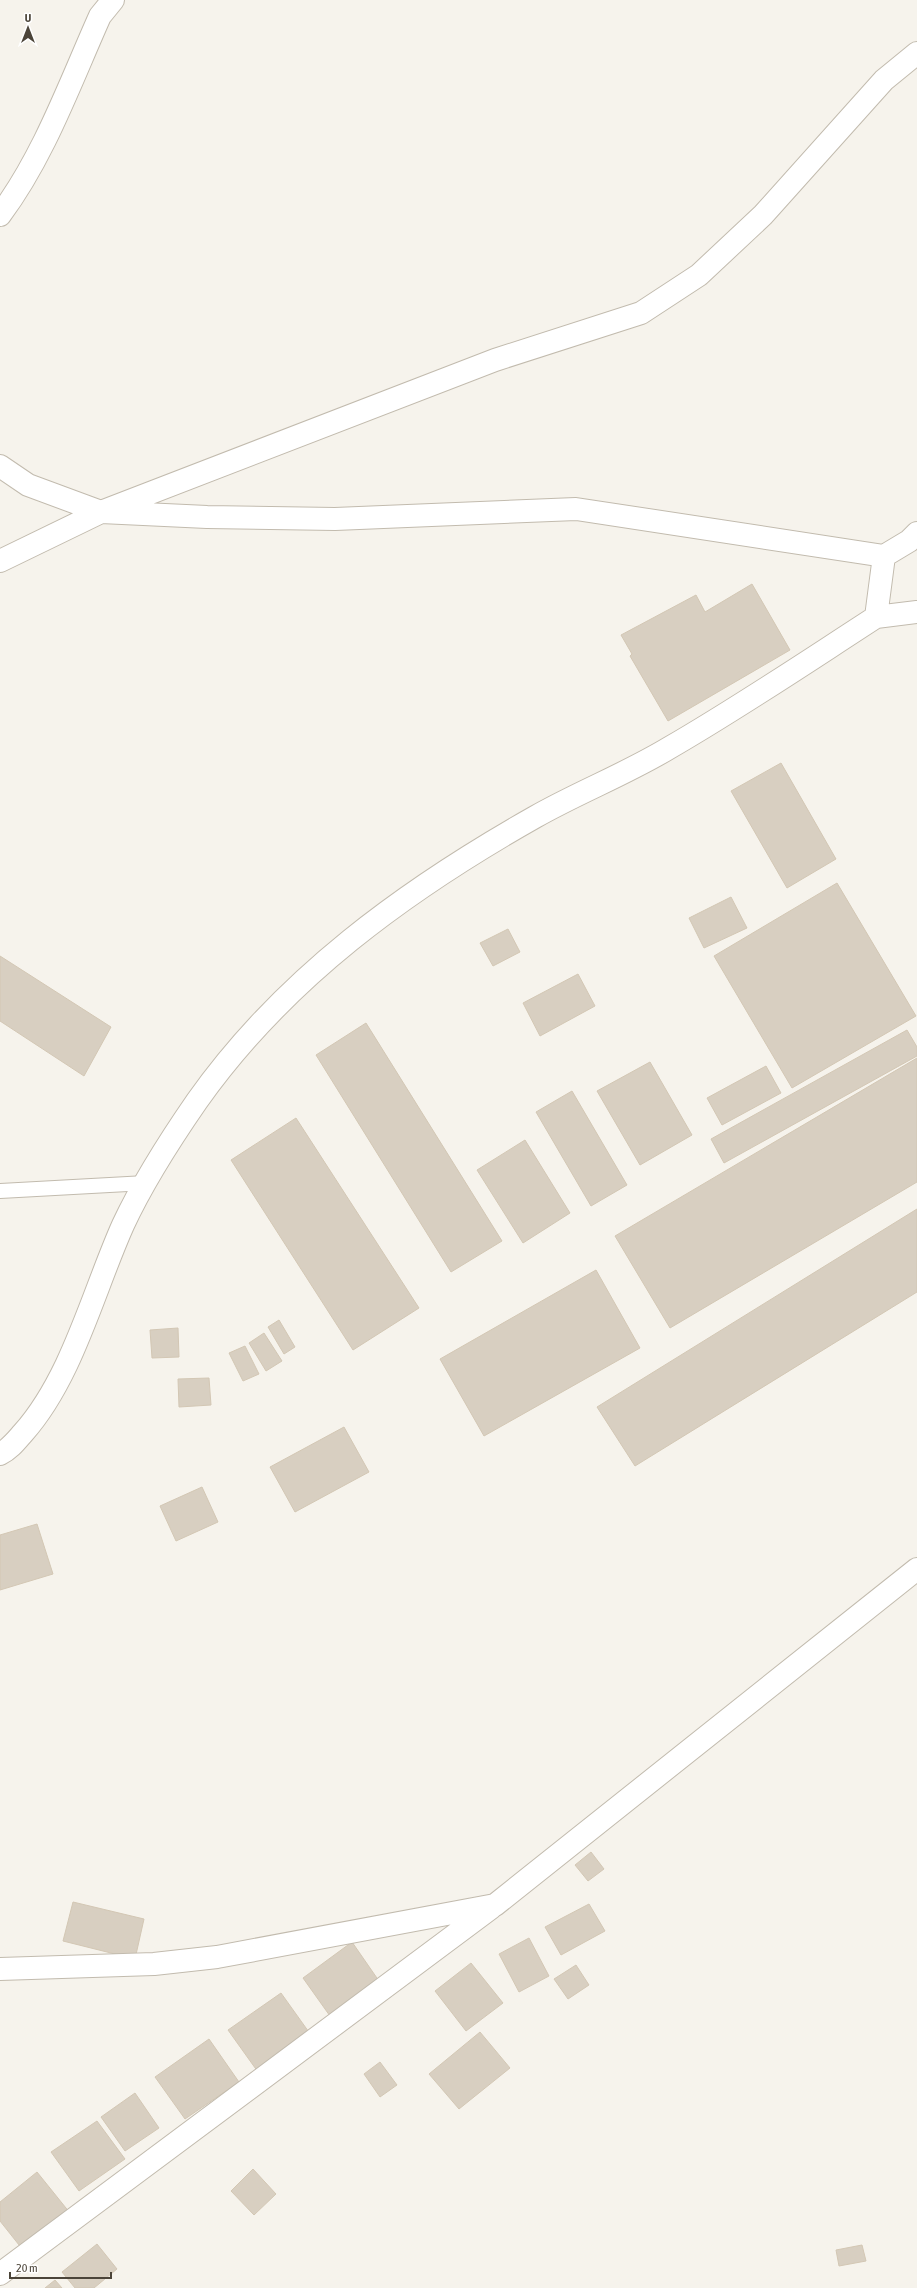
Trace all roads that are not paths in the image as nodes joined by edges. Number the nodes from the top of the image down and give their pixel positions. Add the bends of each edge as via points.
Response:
1 (113, 0) edge
2 (917, 53) edge
3 (0, 215) edge
4 (0, 466) edge
5 (102, 512) junction
6 (917, 533) edge
7 (884, 556) junction
8 (0, 561) edge
9 (917, 612) edge
10 (876, 617) junction
11 (146, 1182) junction
12 (0, 1191) edge
13 (0, 1454) edge
14 (917, 1569) edge
15 (495, 1905) junction
16 (0, 1969) edge
17 (0, 2274) edge

1 - 3 street via 100,16 44,141 13,198
2 - 5 street via 884,80 763,215 699,275 641,313 495,360
4 - 5 street via 28,485
5 - 7 street via 335,519 576,509
5 - 8 street
6 - 7 street
7 - 10 street
9 - 10 street
10 - 11 street via 668,749 536,816 429,882 330,955 267,1014 252,1032 198,1099
11 - 12 lane
11 - 13 street via 124,1224 83,1328 58,1380 34,1421 7,1451
14 - 15 street
15 - 16 street via 217,1958 154,1964
15 - 17 street

